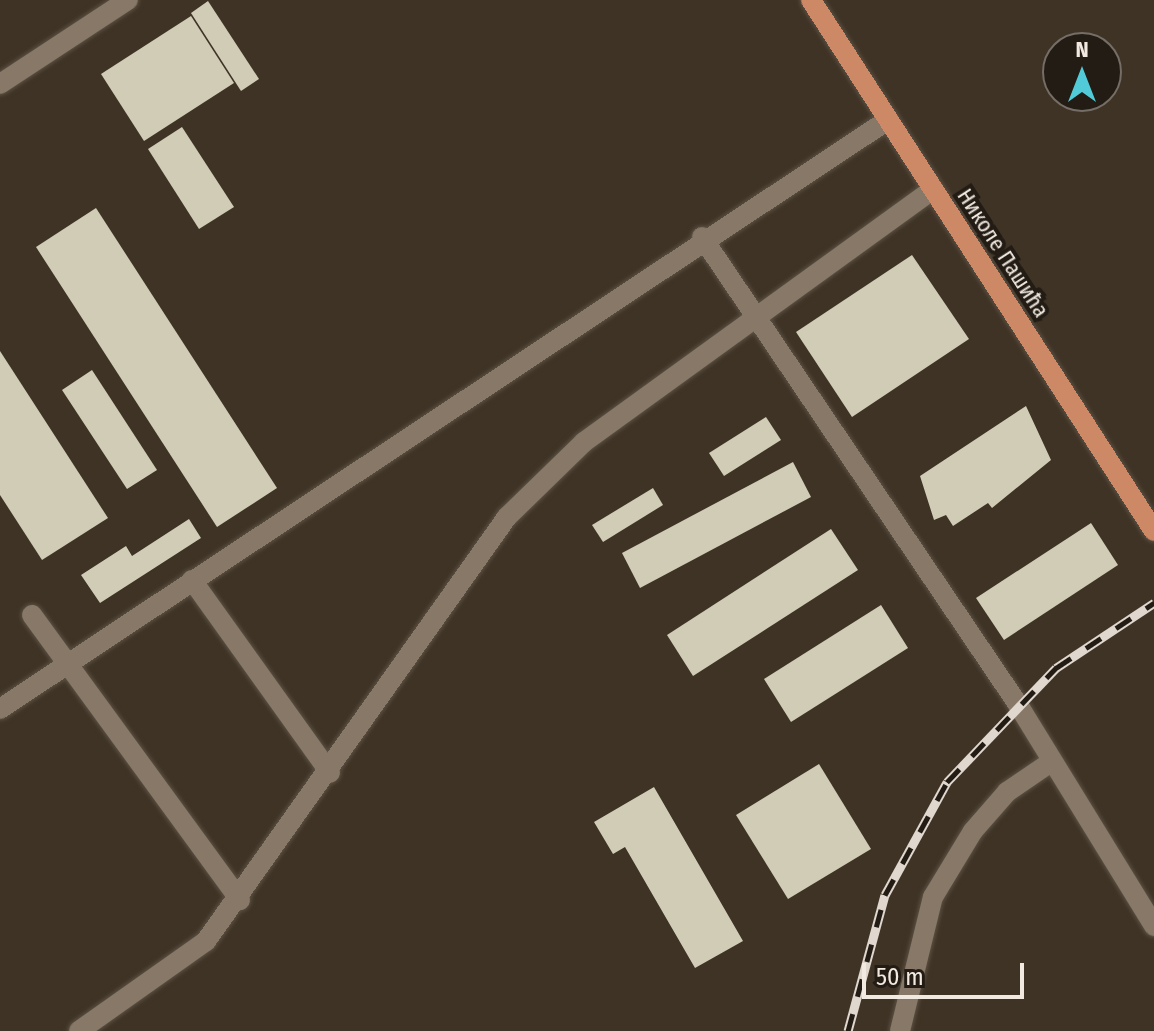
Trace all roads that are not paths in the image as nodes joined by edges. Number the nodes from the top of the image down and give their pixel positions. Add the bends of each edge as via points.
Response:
1 (128, 0) edge
2 (811, 0) edge
3 (0, 84) edge
4 (888, 120) junction
5 (933, 189) junction
6 (702, 237) junction
7 (755, 319) junction
8 (1154, 531) edge
9 (192, 580) junction
10 (32, 615) dead end
11 (68, 664) junction
12 (0, 709) edge
13 (1051, 762) junction
14 (330, 773) junction
15 (240, 900) junction
16 (1154, 926) edge
17 (79, 1031) edge
18 (900, 1031) edge

1 - 3 street
2 - 4 main road, Николе Пашића
4 - 5 main road, Николе Пашића
4 - 6 street
5 - 7 street
5 - 8 main road, Николе Пашића
6 - 7 street
6 - 9 street
7 - 13 street
7 - 14 street via 584,442 507,517 362,715
9 - 11 street
9 - 14 street
10 - 11 street
11 - 12 street
11 - 15 street
13 - 16 street
13 - 18 street via 1007,792 973,831 933,897
14 - 15 street
15 - 17 street via 206,941

